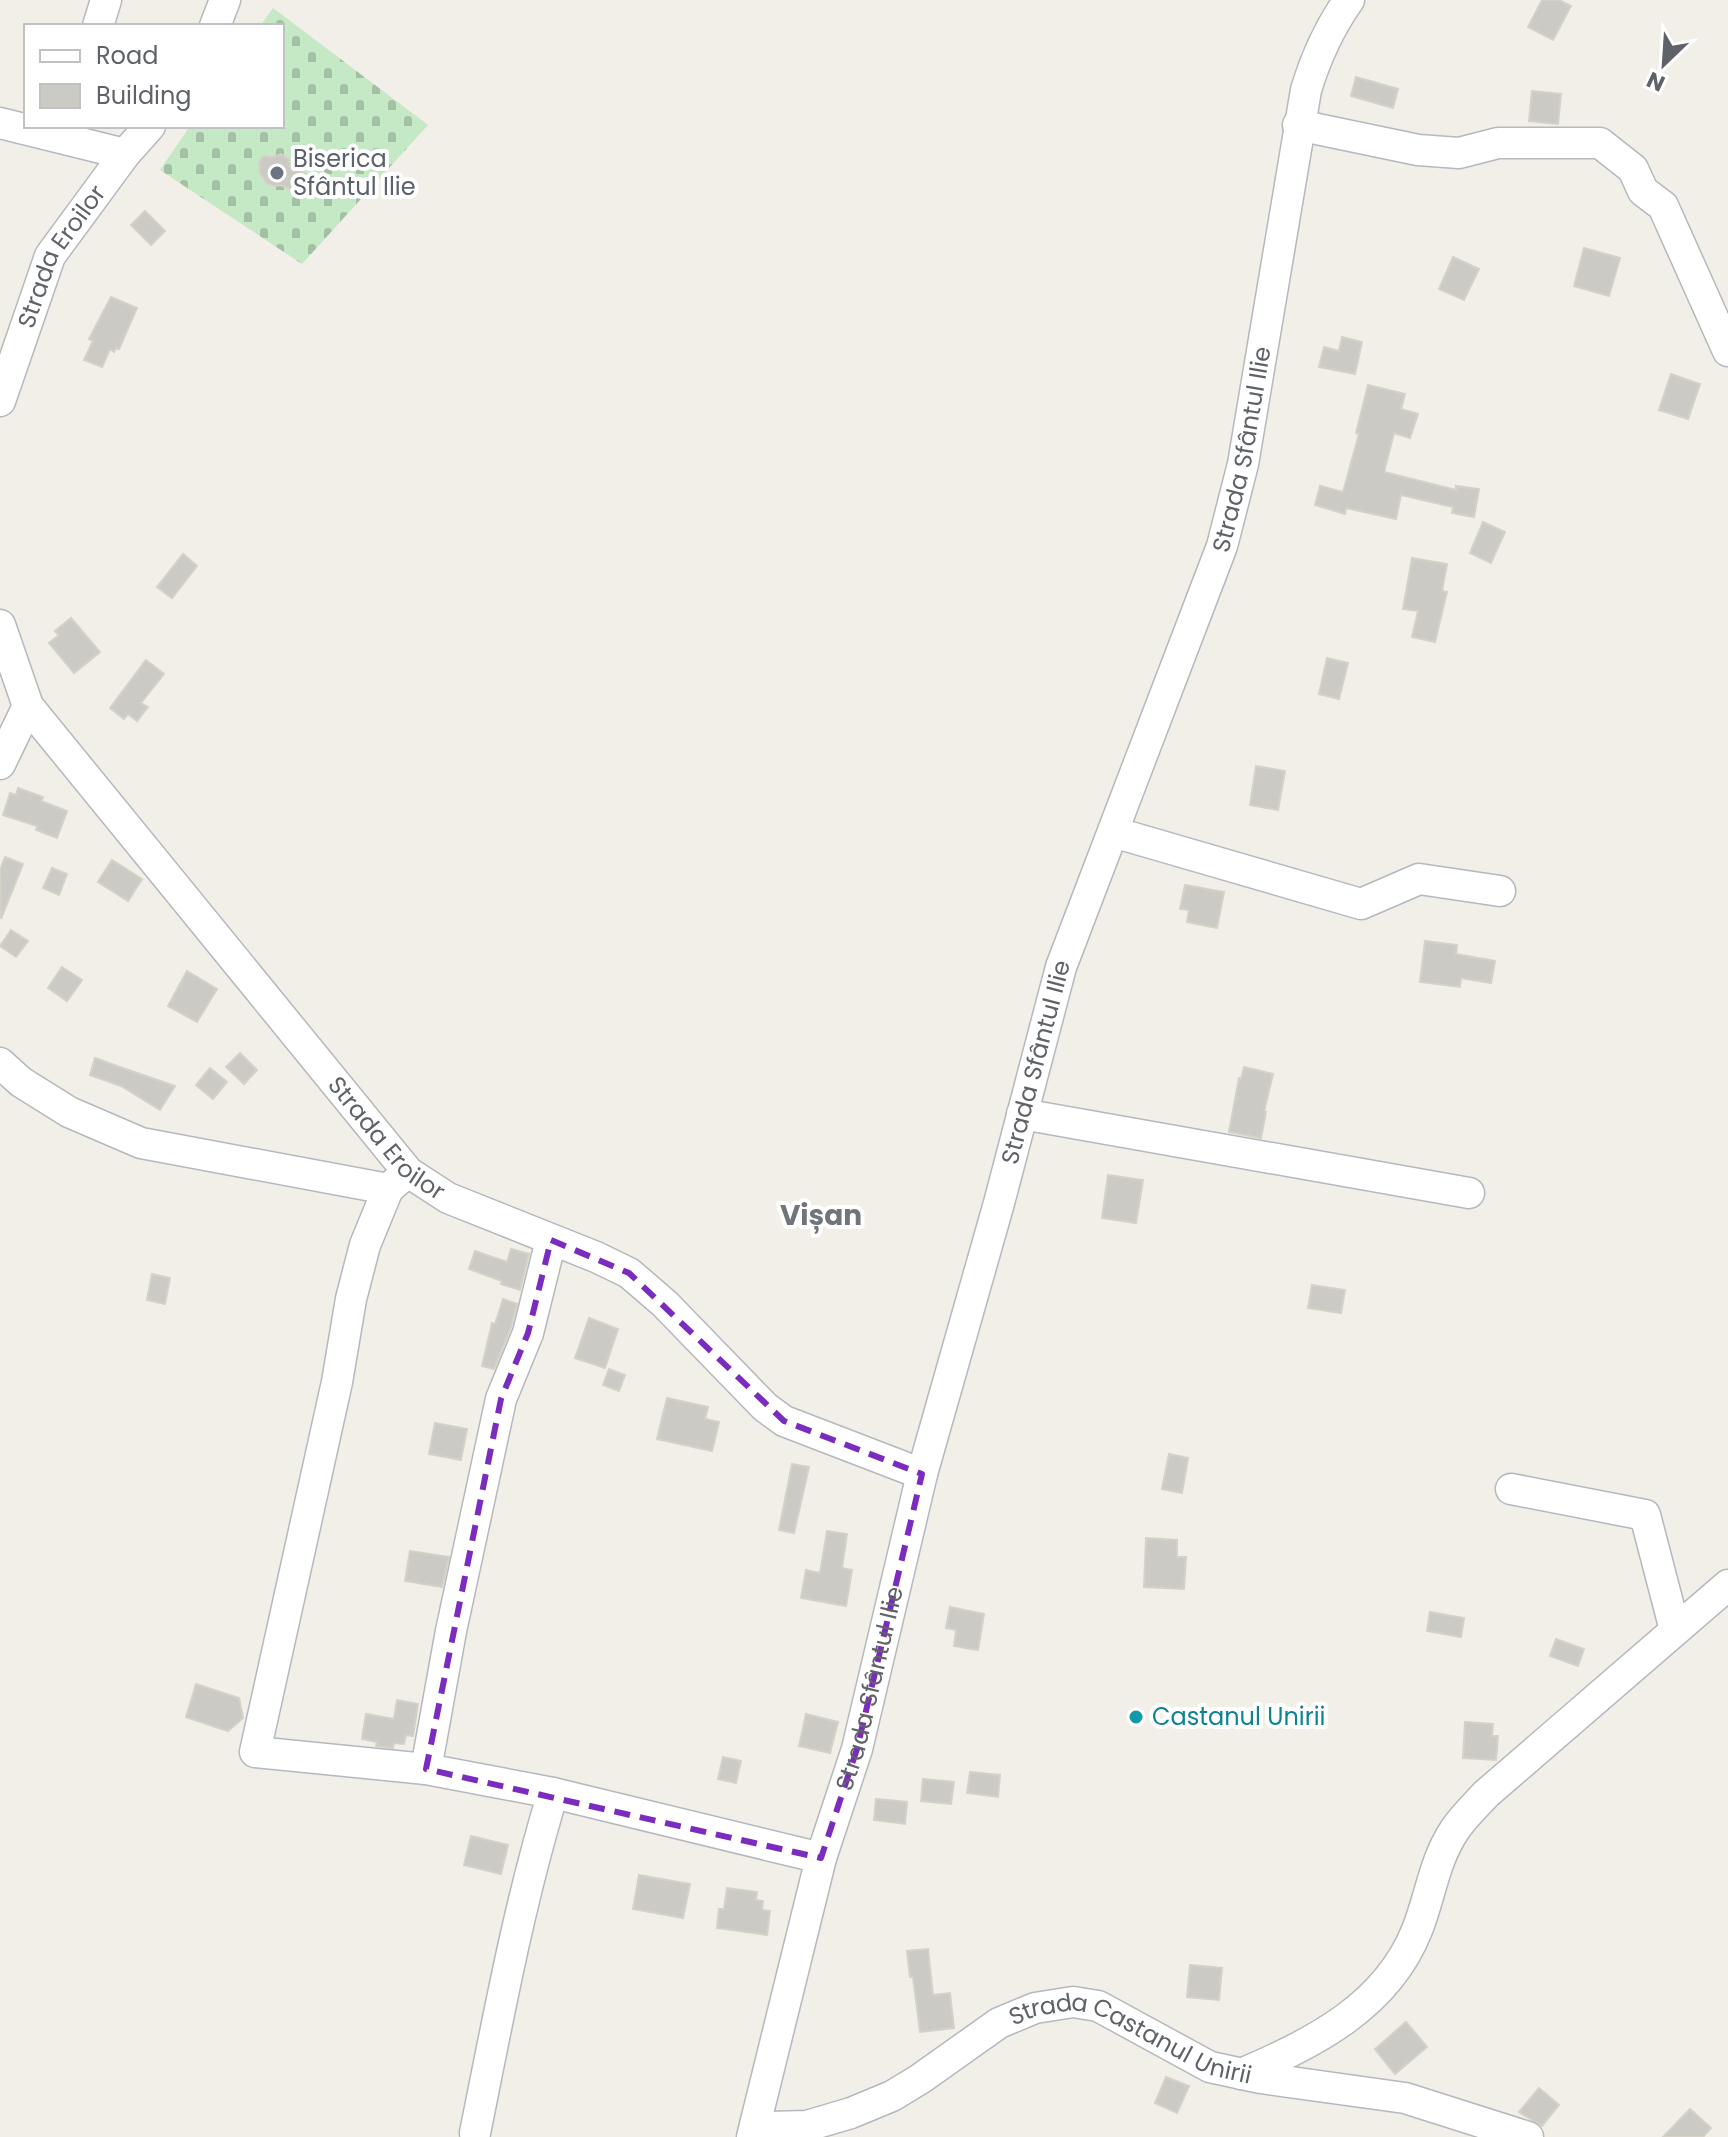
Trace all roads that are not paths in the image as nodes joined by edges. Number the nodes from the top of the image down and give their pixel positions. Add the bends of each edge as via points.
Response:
1 (106, 0) edge
2 (225, 0) edge
3 (1349, 0) edge
4 (99, 24) edge
5 (216, 24) edge
6 (0, 123) edge
7 (1298, 125) junction
8 (24, 126) edge
9 (37, 128) edge
10 (148, 128) edge
11 (66, 132) edge
12 (125, 154) junction
13 (1728, 351) edge
14 (0, 401) edge
15 (0, 625) edge
16 (28, 706) junction
17 (0, 764) edge
18 (1113, 832) junction
19 (1500, 891) dead end
20 (0, 1063) edge
21 (1022, 1114) junction
22 (398, 1180) junction
23 (1469, 1193) dead end
24 (551, 1240) junction
25 (922, 1474) junction
26 (1511, 1489) dead end
27 (1728, 1585) edge
28 (1675, 1630) junction
29 (426, 1769) junction
30 (553, 1793) junction
31 (821, 1858) junction
32 (1241, 2074) junction
33 (754, 2129) edge
34 (475, 2133) dead end
35 (1528, 2137) edge

1 - 4 street
2 - 5 street
3 - 7 street, Strada Sfântul Ilie via 1317,55
6 - 8 street
7 - 13 street via 1418,150 1459,153 1498,143 1600,143 1633,169 1643,191 1663,206
7 - 18 street, Strada Sfântul Ilie via 1243,464 1222,546
9 - 11 street
10 - 12 street, Strada Eroilor
11 - 12 street
12 - 14 street, Strada Eroilor via 50,256
15 - 16 street, Strada Eroilor
16 - 17 street
16 - 22 street, Strada Eroilor
18 - 19 street via 1361,904 1419,879
18 - 21 street, Strada Sfântul Ilie via 1061,967
20 - 22 street via 69,1112 141,1143
21 - 23 street
21 - 25 street, Strada Sfântul Ilie
22 - 24 street, Strada Eroilor
22 - 29 street via 365,1245 351,1299 255,1752
24 - 25 street, Strada Eroilor via 629,1273 784,1421
24 - 29 street via 528,1333 501,1399
25 - 31 street, Strada Sfântul Ilie via 857,1749
26 - 28 street via 1645,1515
27 - 28 street
28 - 32 street via 1486,1794 1453,1832 1408,1951 1371,2000 1283,2056
29 - 30 street
30 - 31 street
30 - 34 street via 517,1932
31 - 33 street, Strada Sfântul Ilie
32 - 33 street, Strada Castanul Unirii via 1210,2067 1098,2006 1054,2003 999,2023 892,2096 807,2126
32 - 35 street, Strada Castanul Unirii via 1405,2098

